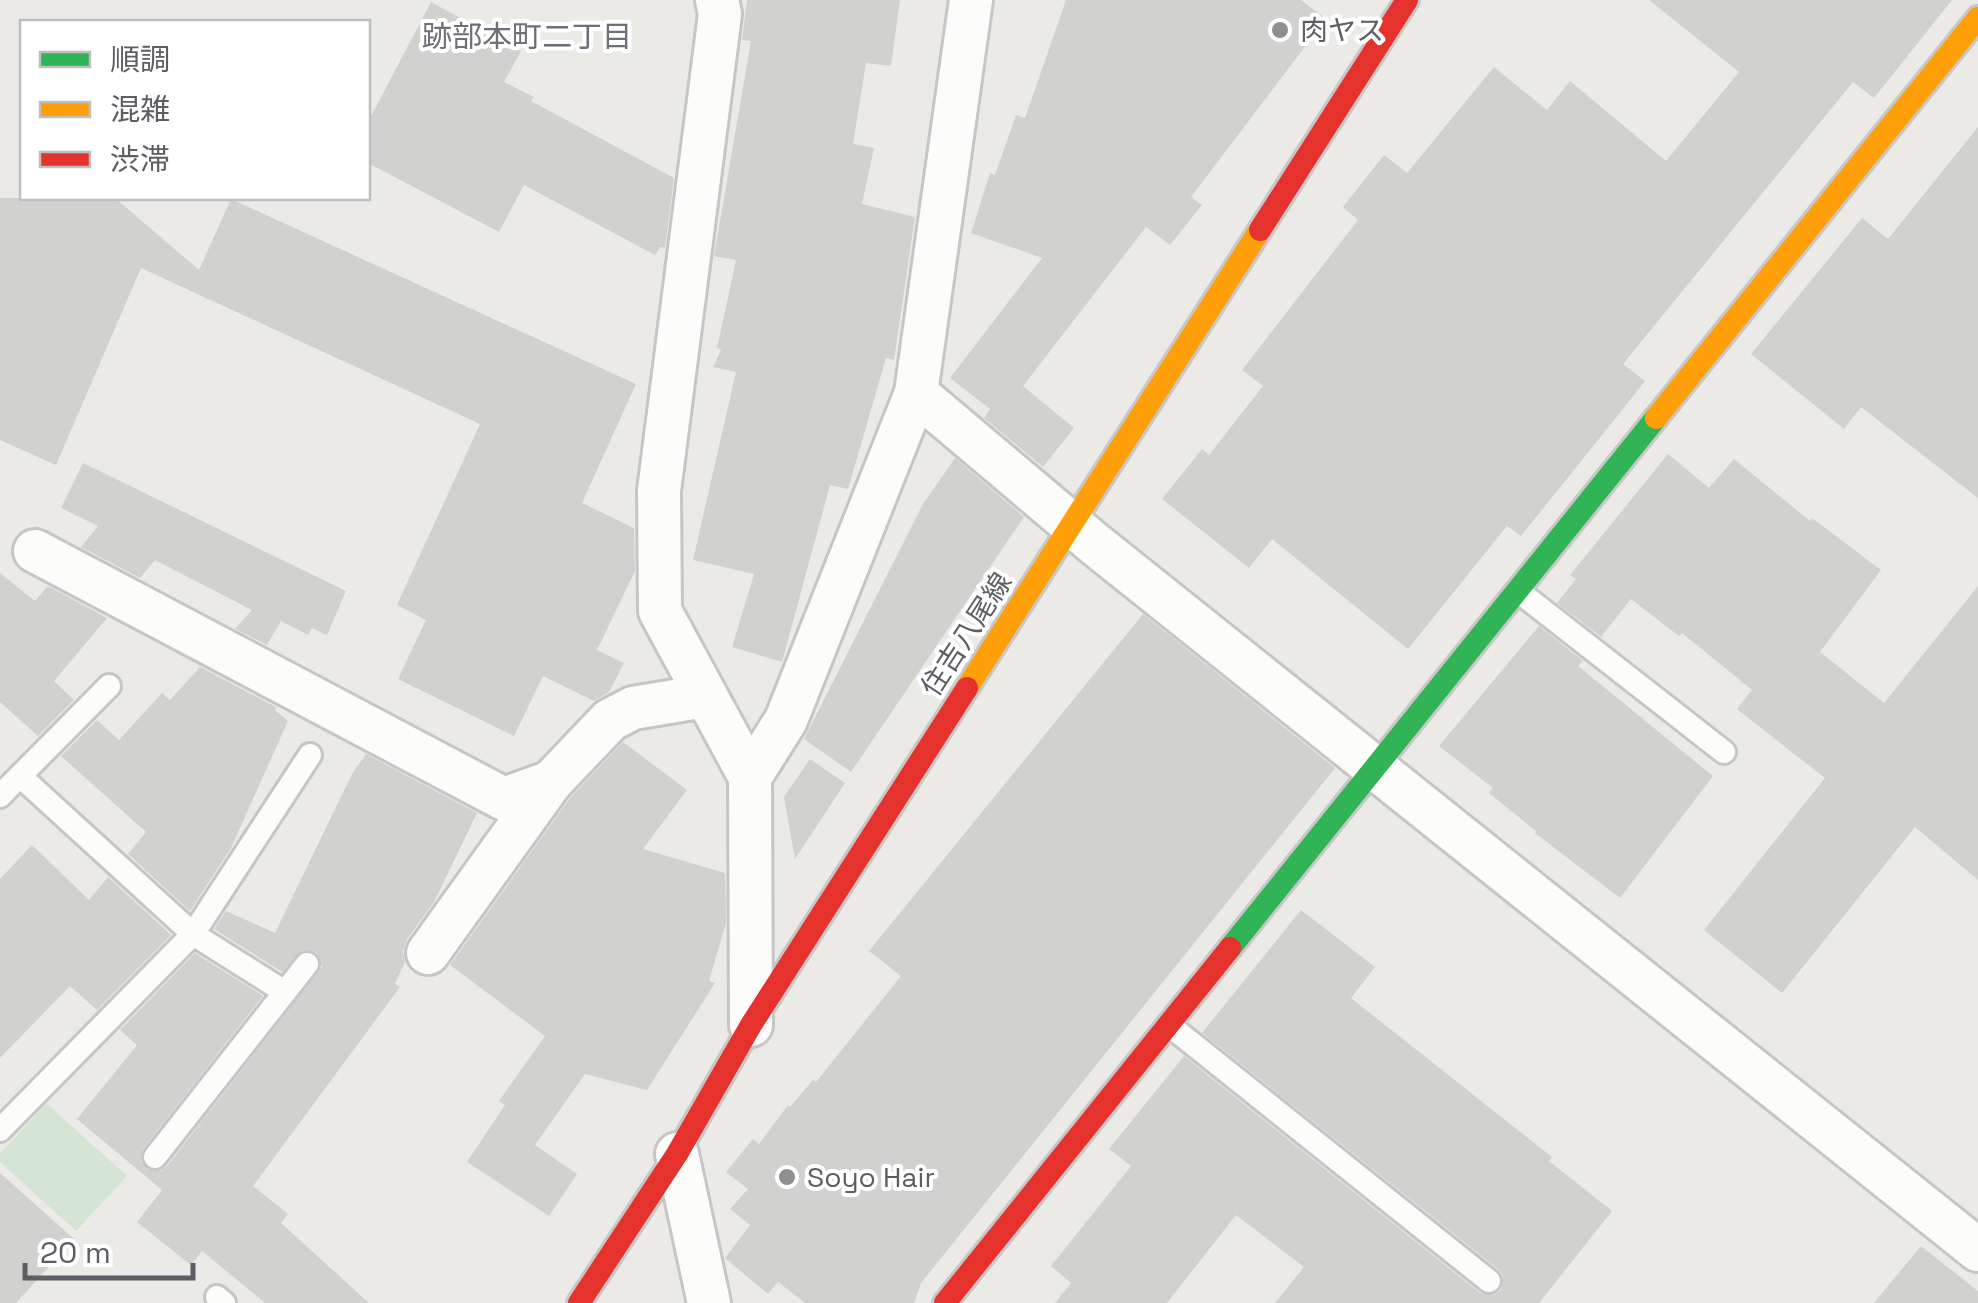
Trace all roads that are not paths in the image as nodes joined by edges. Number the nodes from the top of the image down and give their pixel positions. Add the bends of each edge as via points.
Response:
1 (717, 0) edge
2 (971, 0) edge
3 (1408, 0) edge
4 (1959, 0) edge
5 (1978, 17) edge
6 (916, 394) junction
7 (1071, 525) junction
8 (35, 551) dead end
9 (1518, 591) junction
10 (109, 686) dead end
11 (705, 696) junction
12 (1724, 752) dead end
13 (310, 755) dead end
14 (1374, 770) junction
15 (20, 776) junction
16 (750, 776) junction
17 (551, 782) junction
18 (0, 796) edge
19 (193, 934) junction
20 (428, 954) dead end
21 (308, 964) dead end
22 (285, 992) junction
23 (751, 1025) junction
24 (1169, 1025) junction
25 (0, 1130) edge
26 (676, 1154) junction
27 (155, 1157) dead end
28 (1978, 1250) edge
29 (1489, 1282) dead end
30 (579, 1303) edge
31 (709, 1303) edge
32 (946, 1303) edge

1 - 11 street via 659,491 660,612
2 - 6 street
3 - 7 street, 住吉八尾線
4 - 5 street
5 - 9 street
6 - 7 street
6 - 16 street via 786,720
7 - 14 street
7 - 23 street, 住吉八尾線
8 - 17 street via 504,799
9 - 12 lane
9 - 14 street
10 - 15 lane
11 - 16 street
11 - 17 street via 633,708 610,720
13 - 19 lane
14 - 24 street
14 - 28 street
15 - 18 lane
15 - 19 lane
16 - 23 street
17 - 20 street
19 - 22 lane
19 - 25 lane
21 - 22 lane
22 - 27 lane
23 - 26 street, 住吉八尾線
24 - 29 lane
24 - 32 street
26 - 30 street, 住吉八尾線
26 - 31 street

